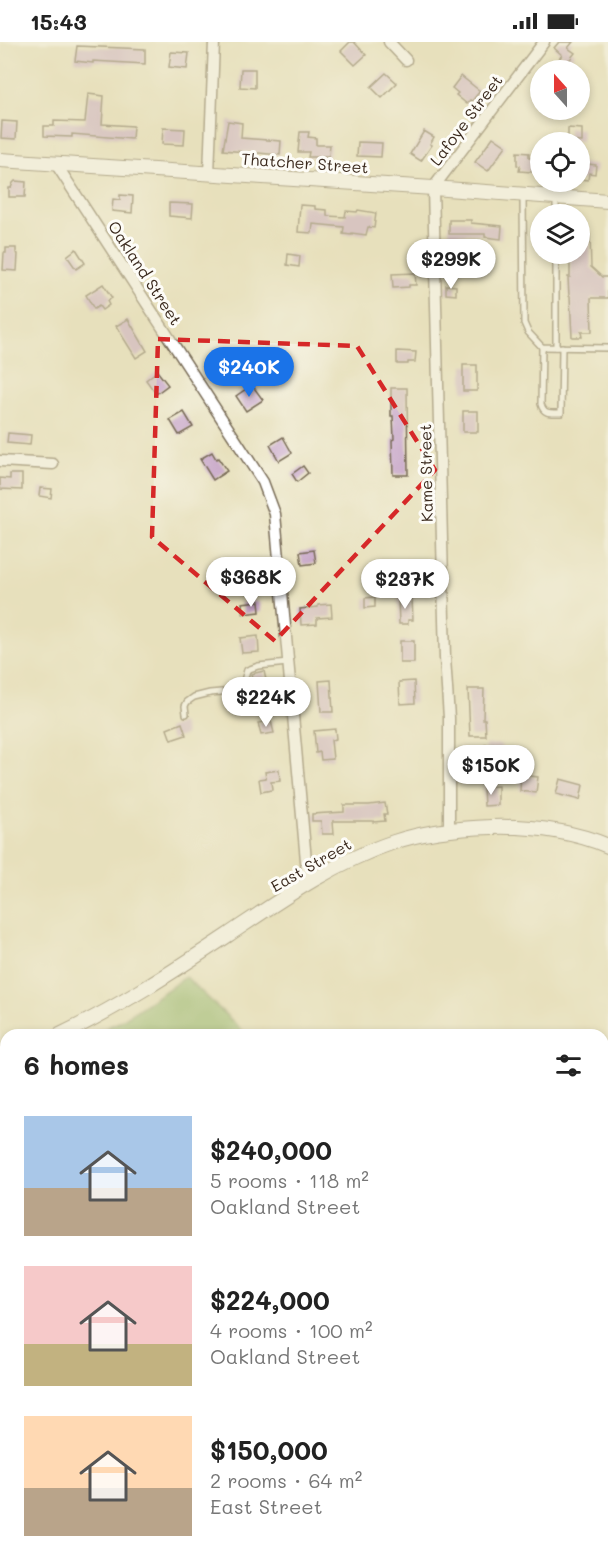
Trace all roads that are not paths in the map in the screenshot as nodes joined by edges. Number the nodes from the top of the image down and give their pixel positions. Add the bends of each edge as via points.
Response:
1 (214, 42) edge
2 (389, 42) edge
3 (544, 42) edge
4 (406, 60) dead end
5 (0, 160) edge
6 (56, 164) junction
7 (209, 174) junction
8 (433, 188) junction
9 (523, 195) junction
10 (556, 197) junction
11 (608, 201) edge
12 (556, 204) edge
13 (556, 264) edge
14 (542, 347) junction
15 (559, 347) junction
16 (608, 348) edge
17 (0, 461) edge
18 (53, 464) dead end
19 (288, 663) junction
20 (290, 686) junction
21 (245, 690) junction
22 (186, 714) dead end
23 (449, 829) junction
24 (608, 846) edge
25 (308, 883) junction
26 (72, 1029) edge

1 - 7 street
2 - 4 street
3 - 8 street, Lafoye Street
5 - 6 street, Thatcher Street
6 - 7 street, Thatcher Street
6 - 19 street, Oakland Street via 263,482 275,514
7 - 8 street, Thatcher Street
8 - 9 street, Thatcher Street
8 - 23 street, Kame Street
9 - 10 street, Thatcher Street
9 - 14 lane via 524,323
10 - 11 street, Thatcher Street
10 - 12 lane
13 - 15 lane
14 - 15 lane
14 - 15 lane via 542,410 561,413
15 - 16 lane
17 - 18 street
19 - 20 street, Oakland Street
19 - 21 lane via 247,670
20 - 21 lane
20 - 25 street, Oakland Street
21 - 22 lane via 194,697 185,706
23 - 24 street, East Street via 527,827
23 - 25 street, East Street via 394,841
25 - 26 street, East Street via 160,979

